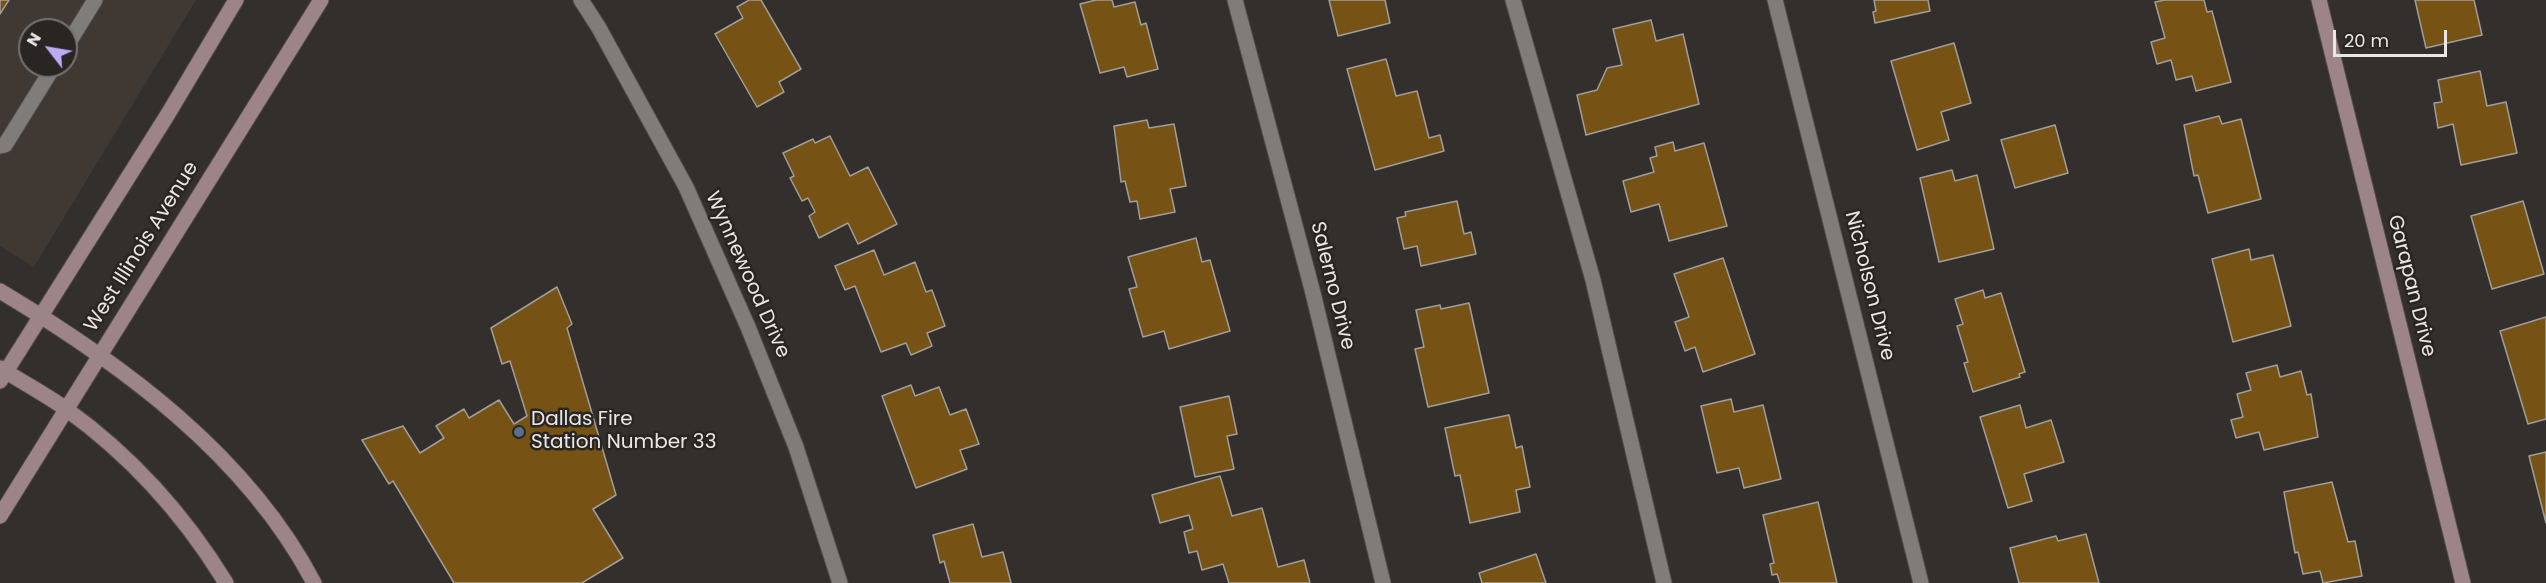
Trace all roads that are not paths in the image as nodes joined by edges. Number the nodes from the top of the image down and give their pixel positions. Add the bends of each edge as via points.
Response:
1 (95, 0) edge
2 (236, 0) edge
3 (321, 0) edge
4 (581, 0) edge
5 (1235, 0) edge
6 (1513, 0) edge
7 (1775, 0) edge
8 (2319, 0) edge
9 (78, 28) edge
10 (47, 78) edge
11 (0, 146) edge
12 (0, 291) edge
13 (40, 316) junction
14 (99, 355) junction
15 (2, 374) edge
16 (66, 409) junction
17 (0, 516) edge
18 (226, 583) edge
19 (314, 583) edge
20 (840, 583) edge
21 (1383, 583) edge
22 (1664, 583) edge
23 (1921, 583) edge
24 (2463, 583) edge

1 - 9 street
2 - 13 main road
3 - 14 main road, West Illinois Avenue
4 - 20 street, Wynnewood Drive via 686,187 796,447
5 - 21 street, Salerno Drive via 1313,293
6 - 22 street via 1593,280
7 - 23 street, Nicholson Drive
8 - 24 main road, Garapan Drive
10 - 11 street via 5,145
12 - 13 main road
13 - 14 main road
13 - 15 main road
14 - 16 main road, West Illinois Avenue
14 - 19 main road via 177,416 238,474 274,518
15 - 16 main road
16 - 17 main road, West Illinois Avenue
16 - 18 main road via 156,489 208,553

